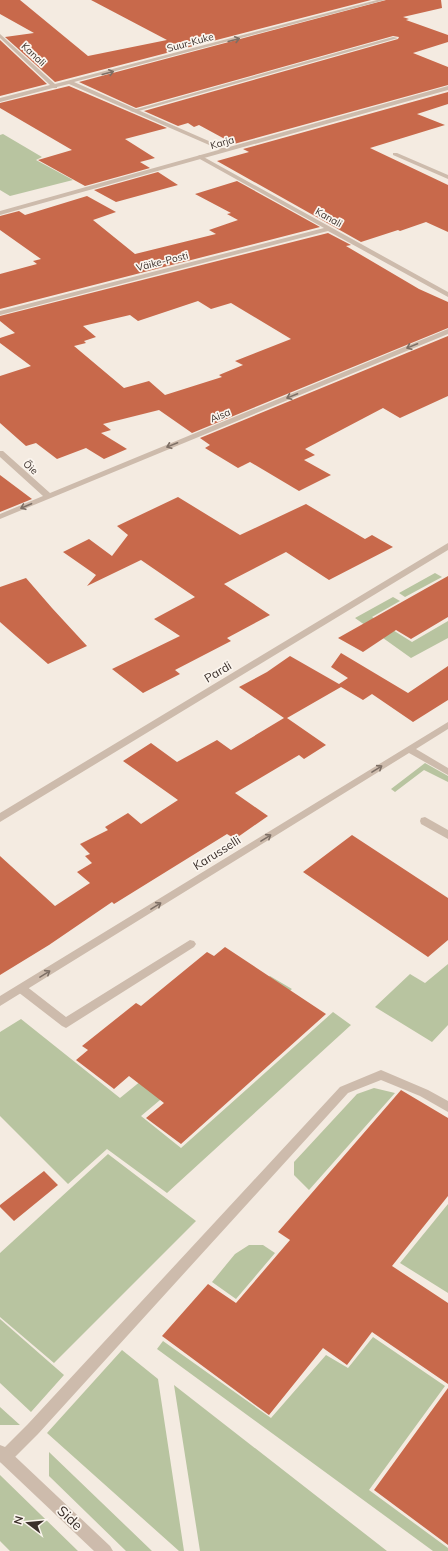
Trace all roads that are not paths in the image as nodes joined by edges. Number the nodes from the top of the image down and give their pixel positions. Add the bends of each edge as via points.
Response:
1 (383, 0) edge
2 (0, 36) edge
3 (395, 38) dead end
4 (70, 83) junction
5 (55, 87) junction
6 (448, 88) edge
7 (0, 100) edge
8 (133, 111) junction
9 (225, 150) junction
10 (395, 154) dead end
11 (200, 157) junction
12 (448, 177) edge
13 (0, 213) edge
14 (329, 229) junction
15 (448, 295) edge
16 (0, 313) edge
17 (448, 331) edge
18 (0, 453) edge
19 (48, 496) junction
20 (0, 517) edge
21 (448, 546) edge
22 (448, 725) edge
23 (409, 749) junction
24 (448, 772) edge
25 (0, 818) edge
26 (425, 821) dead end
27 (448, 835) edge
28 (190, 944) dead end
29 (22, 989) junction
30 (0, 1002) edge
31 (448, 1107) edge
32 (2, 1455) edge
33 (105, 1551) edge

4 -> 1 street, Suur-Kuke
2 - 5 street, Kanali
3 - 8 street
4 - 5 street, Suur-Kuke
4 - 8 street
5 - 7 street, Suur-Kuke
6 - 9 street, Karja
8 - 9 street
9 - 11 street, Karja
10 - 12 street
11 - 13 street, Karja
11 - 14 street, Kanali
14 - 15 street, Kanali
14 - 16 street, Väike-Posti
17 -> 19 street, Aisa
18 - 19 street, Õie
19 -> 20 street, Aisa
21 - 25 street, Pardi
22 - 23 street, Karusselli
23 - 24 street
29 -> 23 street, Karusselli
26 - 27 street
28 - 29 street via 66,1023
29 - 30 street, Karusselli
31 - 32 street via 424,1093 381,1075 344,1090 33,1429
32 - 33 street, Side

